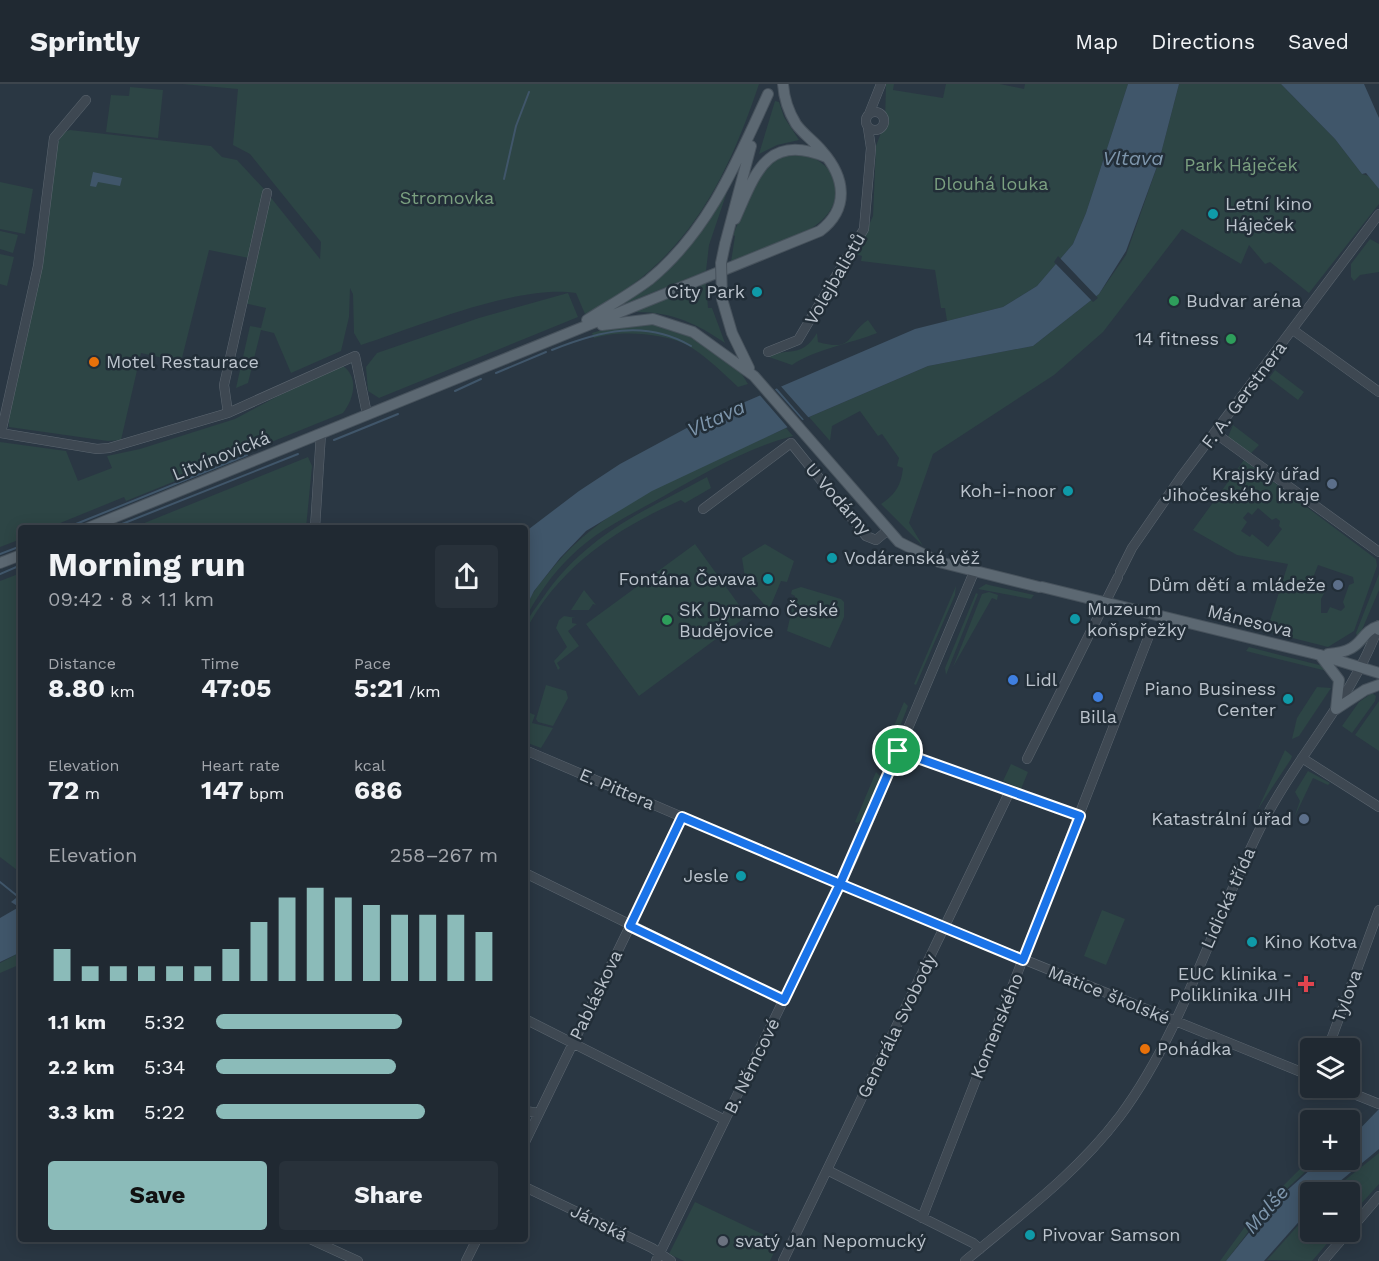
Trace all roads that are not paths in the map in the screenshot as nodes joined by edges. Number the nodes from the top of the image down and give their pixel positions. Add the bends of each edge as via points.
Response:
1 (783, 84) edge
2 (881, 84) edge
3 (769, 89) edge
4 (879, 96) junction
5 (86, 100) dead end
6 (869, 114) junction
7 (881, 114) junction
8 (868, 128) junction
9 (879, 129) junction
10 (871, 148) junction
11 (828, 158) junction
12 (267, 193) dead end
13 (1377, 221) edge
14 (727, 238) junction
15 (1293, 330) junction
16 (564, 335) junction
17 (768, 352) dead end
18 (756, 379) junction
19 (1379, 392) edge
20 (228, 413) junction
21 (367, 414) junction
22 (0, 433) edge
23 (321, 433) junction
24 (1215, 433) junction
25 (703, 509) dead end
26 (95, 525) edge
27 (315, 525) edge
28 (888, 530) junction
29 (1379, 552) edge
30 (18, 556) edge
31 (0, 563) edge
32 (974, 572) junction
33 (1106, 603) junction
34 (1379, 627) edge
35 (1150, 633) dead end
36 (1320, 655) junction
37 (1362, 667) junction
38 (1379, 673) edge
39 (1379, 685) edge
40 (1336, 709) junction
41 (528, 751) edge
42 (898, 751) junction
43 (1302, 758) junction
44 (1027, 759) dead end
45 (1010, 791) junction
46 (1379, 807) edge
47 (1080, 816) junction
48 (682, 817) junction
49 (528, 875) edge
50 (840, 884) junction
51 (1379, 910) edge
52 (630, 926) junction
53 (945, 927) junction
54 (1023, 960) junction
55 (784, 1000) junction
56 (528, 1020) edge
57 (1174, 1021) junction
58 (1332, 1038) edge
59 (573, 1042) junction
60 (1300, 1072) edge
61 (1360, 1097) edge
62 (1377, 1103) edge
63 (528, 1111) edge
64 (539, 1113) junction
65 (725, 1120) junction
66 (528, 1136) edge
67 (827, 1170) junction
68 (528, 1189) edge
69 (1379, 1196) edge
70 (922, 1218) junction
71 (1360, 1218) edge
72 (317, 1242) edge
73 (476, 1242) edge
74 (1340, 1242) edge
75 (980, 1249) junction
76 (658, 1257) edge
77 (1325, 1259) edge
78 (358, 1261) edge
79 (466, 1261) edge
80 (671, 1261) edge
81 (783, 1261) edge
82 (965, 1261) edge
83 (1338, 1261) edge

1 - 11 main road via 786,104 796,124
2 - 4 street, Volejbalistů
3 - 14 main road via 739,183
3 - 16 main road via 726,184 688,240 651,278
4 - 6 street, Volejbalistů
4 - 7 street, Volejbalistů
5 - 22 street via 54,138 38,266
6 - 7 street
6 - 8 street, Volejbalistů
7 - 9 street, Volejbalistů via 884,122
8 - 9 street
8 - 10 street, Volejbalistů
9 - 10 street, Volejbalistů
10 - 17 street, Volejbalistů via 867,218 860,240 798,340
11 - 14 main road via 797,148 769,158 755,176
11 - 16 main road via 839,175 842,194 833,218 820,231
12 - 20 street, Litvínovická via 224,385
13 - 15 street, F. A. Gerstnera
14 - 18 main road, bridge via 721,271 722,298 732,333
15 - 19 street
15 - 24 street, F. A. Gerstnera
16 - 18 main road via 623,321 665,321 693,332
16 - 21 main road, Litvínovická
18 - 28 main road, Mánesova
20 - 21 street, Litvínovická via 355,356
20 - 22 street, Litvínovická via 109,448
21 - 23 main road, Litvínovická
23 - 26 main road, Litvínovická
23 - 27 street
24 - 29 street
24 - 33 street, F. A. Gerstnera via 1132,548
25 - 28 street, U Vodárny via 791,443 866,536 876,540
28 - 32 main road, Mánesova via 899,542 925,557
30 - 31 main road
32 - 33 main road, Mánesova
32 - 42 street, B. Němcové
33 - 36 main road, Mánesova
33 - 44 street, F. A. Gerstnera
34 - 36 main road via 1371,628 1354,648
34 - 37 street, Lidická třída
35 - 47 street, Komenského
36 - 37 main road, Mánesova
36 - 40 main road via 1339,680
37 - 38 main road, Mánesova
37 - 40 street, Lidická třída
39 - 40 main road
40 - 43 street, Lidická třída
41 - 48 street, E. Pittera
42 - 45 street
42 - 50 street, B. Němcové
43 - 46 street
43 - 57 street, Lidická třída via 1251,846
45 - 47 street
45 - 53 street, Generála Svobody
47 - 54 street, Komenského
48 - 50 street, E. Pittera
48 - 52 street, Pabláskova
49 - 52 street
50 - 53 street, Matice školské
50 - 55 street, B. Němcové
51 - 58 street, Tylova
52 - 55 street
52 - 59 street, Pabláskova
53 - 54 street, Matice školské
53 - 67 street, Generála Svobody
54 - 57 street, Matice školské
54 - 70 street, Komenského
55 - 65 street, B. Němcové
56 - 59 street
57 - 60 street, Matice školské
57 - 75 street, Lidická třída via 1145,1078 1105,1135 1071,1173
59 - 64 street, Pabláskova
59 - 65 street
61 - 62 street
63 - 64 street
64 - 66 street, Pabláskova
65 - 76 street, B. Němcové
67 - 70 street
67 - 81 street, Generála Svobody
68 - 76 street, Jánská
69 - 71 street
70 - 75 street
72 - 78 street
73 - 79 street
74 - 77 street
75 - 82 street, Lidická třída
76 - 80 street, Jánská
77 - 83 street

